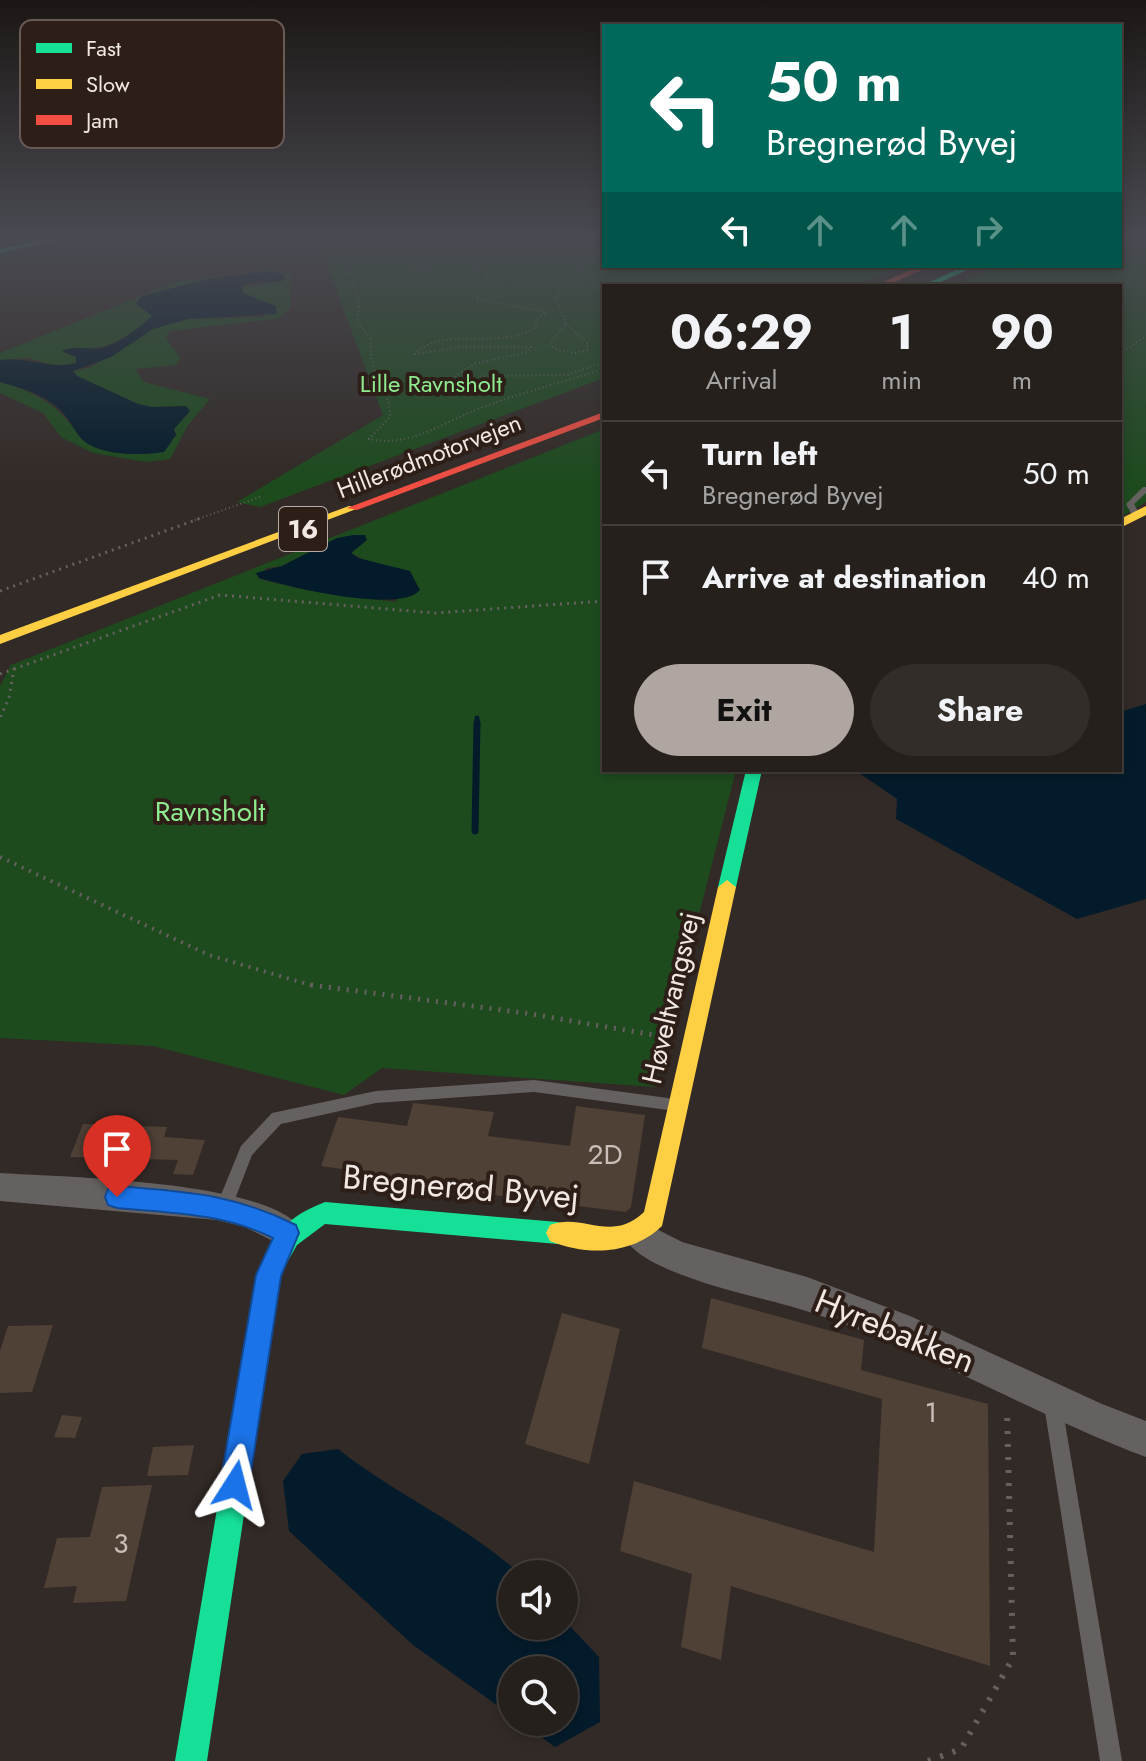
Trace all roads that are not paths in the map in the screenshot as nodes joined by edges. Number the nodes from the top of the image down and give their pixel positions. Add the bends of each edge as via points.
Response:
1 (602, 416) edge
2 (1146, 489) edge
3 (1134, 516) edge
4 (0, 640) edge
5 (754, 772) edge
6 (676, 1105) junction
7 (0, 1187) edge
8 (224, 1207) junction
9 (287, 1233) junction
10 (639, 1235) junction
11 (1053, 1401) junction
12 (1146, 1439) edge
13 (191, 1761) edge
14 (1111, 1761) edge

1 - 4 main road, Hillerødmotorvejen / 16
2 - 3 lane via 1130,504
5 - 6 main road, Høveltvangsvej
6 - 8 lane via 534,1086 376,1097 277,1118 246,1151
6 - 10 main road, Høveltvangsvej via 654,1218
7 - 8 street
8 - 9 street
9 - 10 main road, Bregnerød Byvej via 305,1218 325,1213 622,1239
9 - 13 main road via 268,1275
10 - 11 street, Hyrebakken via 675,1256 807,1294 910,1333
11 - 12 street, Hyrebakken
11 - 14 lane

